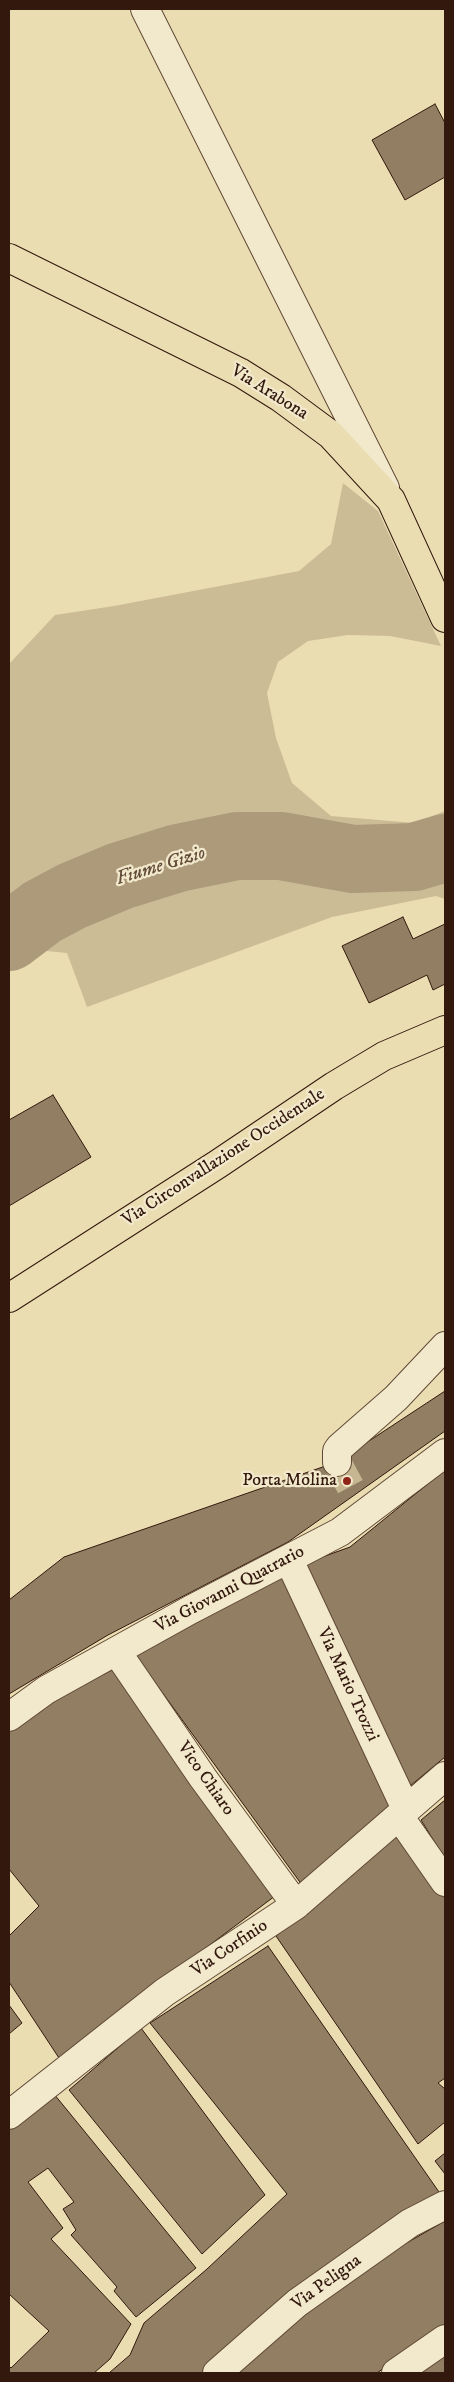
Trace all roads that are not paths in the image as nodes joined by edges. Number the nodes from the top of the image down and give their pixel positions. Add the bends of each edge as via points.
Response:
1 (145, 9) edge
2 (10, 260) edge
3 (391, 500) junction
4 (445, 618) edge
5 (445, 1030) edge
6 (9, 1298) edge
7 (445, 1346) edge
8 (435, 1370) edge
9 (445, 1453) edge
10 (337, 1462) dead end
11 (289, 1560) junction
12 (117, 1652) junction
13 (9, 1717) edge
14 (445, 1776) edge
15 (403, 1813) junction
16 (445, 1882) edge
17 (296, 1905) junction
18 (9, 2115) edge
19 (445, 2205) edge
20 (445, 2339) edge
21 (216, 2373) edge
22 (396, 2373) edge

1 - 3 street
2 - 3 main road, Via Arabona via 241,373 281,398 331,435
3 - 4 main road, Via Arabona
5 - 6 main road, Via Circonvallazione Occidentale via 384,1056 334,1086
7 - 8 street
8 - 10 street via 396,1398 340,1447
9 - 11 street, Via Giovanni Quatrario via 361,1504 340,1532
11 - 12 street, Via Giovanni Quatrario via 190,1610
11 - 15 street, Via Mario Trozzi
12 - 13 street, Via Giovanni Quatrario via 46,1690
12 - 17 street, Vico Chiaro via 203,1778
14 - 15 street, Via Corfinio
15 - 16 street, Via Mario Trozzi
15 - 17 street, Via Corfinio
17 - 18 street, Via Corfinio via 165,1992
19 - 21 street, Via Peligna via 410,2223 297,2303
20 - 22 street

